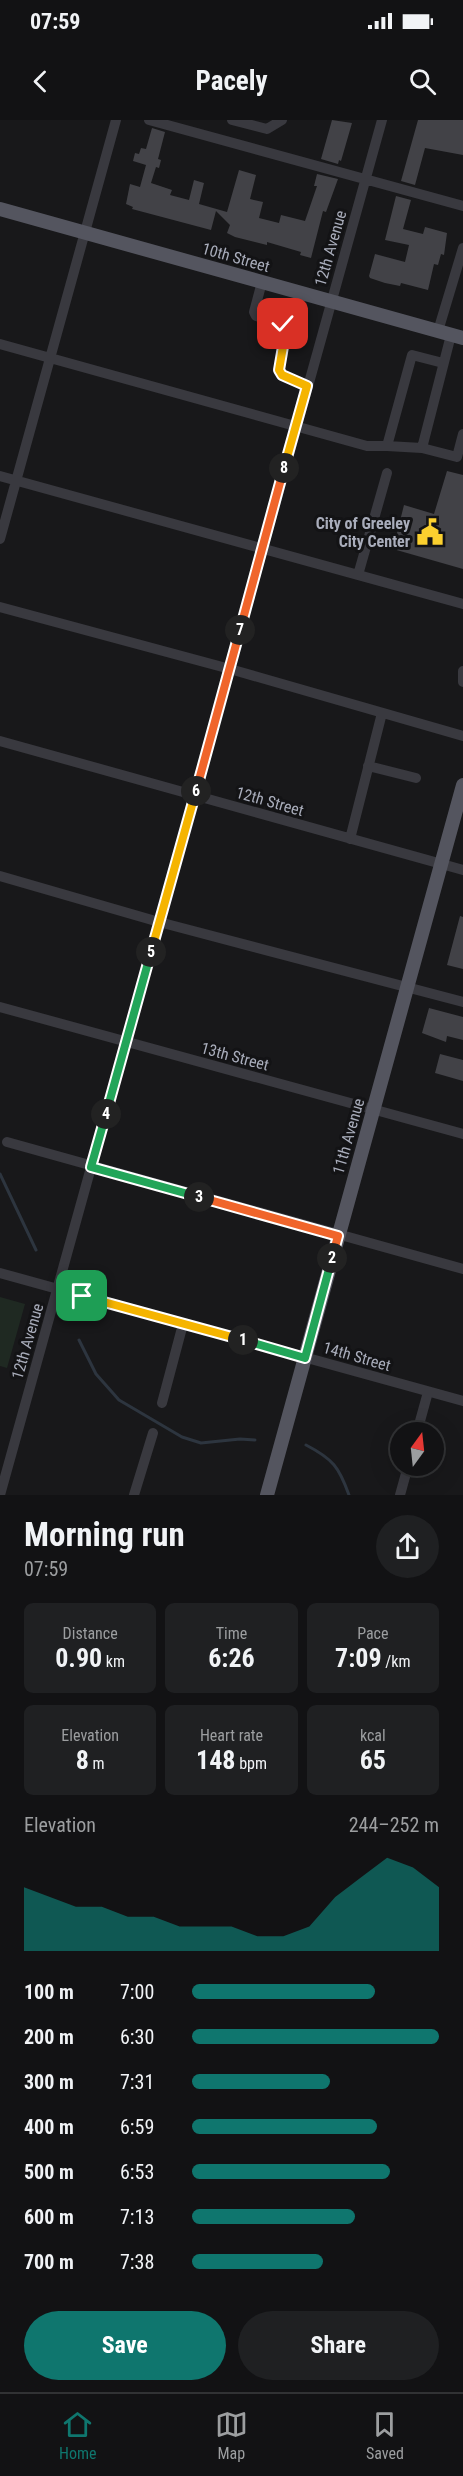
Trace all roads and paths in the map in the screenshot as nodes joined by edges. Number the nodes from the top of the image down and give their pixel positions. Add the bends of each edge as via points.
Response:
1 (116, 120) edge
2 (149, 120) edge
3 (232, 120) edge
4 (282, 120) edge
5 (382, 120) edge
6 (366, 178) junction
7 (463, 206) edge
8 (0, 209) edge
9 (84, 232) junction
10 (463, 248) edge
11 (261, 282) junction
12 (331, 301) junction
13 (451, 335) edge
14 (0, 344) edge
15 (50, 358) junction
16 (443, 363) junction
17 (307, 386) junction
18 (296, 427) junction
19 (463, 434) edge
20 (387, 446) junction
21 (422, 448) junction
22 (387, 473) dead end
23 (0, 476) edge
24 (16, 480) junction
25 (0, 539) edge
26 (262, 548) junction
27 (358, 575) junction
28 (463, 604) edge
29 (0, 607) edge
30 (230, 669) junction
31 (463, 671) edge
32 (463, 682) edge
33 (382, 713) junction
34 (463, 736) edge
35 (0, 741) edge
36 (368, 766) junction
37 (416, 778) dead end
38 (463, 785) edge
39 (194, 795) junction
40 (350, 839) junction
41 (441, 864) junction
42 (463, 870) edge
43 (0, 876) edge
44 (159, 922) junction
45 (407, 986) junction
46 (463, 1002) edge
47 (0, 1006) edge
48 (126, 1041) junction
49 (373, 1109) junction
50 (463, 1134) edge
51 (7, 1142) dead end
52 (91, 1167) junction
53 (338, 1236) junction
54 (463, 1269) edge
55 (0, 1273) edge
56 (57, 1289) junction
57 (183, 1324) junction
58 (305, 1358) junction
59 (428, 1392) junction
60 (463, 1401) edge
61 (162, 1403) dead end
62 (420, 1422) edge
63 (153, 1433) dead end
64 (405, 1476) edge
65 (0, 1495) edge
66 (134, 1495) edge
67 (267, 1495) edge
68 (400, 1495) edge

1 - 9 street
2 - 6 street
3 - 4 street via 267,129
5 - 6 street, 12th Avenue
6 - 7 street
6 - 12 street, 12th Avenue
8 - 9 main road, 10th Street
9 - 11 main road, 10th Street
9 - 15 street
10 - 13 street
11 - 12 main road, 10th Street
11 - 17 street via 256,316 283,324 286,329 279,370
12 - 13 main road, 10th Street
12 - 17 street, 12th Avenue
13 - 16 street
14 - 15 street
15 - 18 street
15 - 24 street
16 - 20 street via 412,355
16 - 21 street
17 - 18 street, 12th Avenue
18 - 20 street via 367,446
18 - 26 street, 12th Avenue
19 - 21 street via 457,457
20 - 21 street
22 - 27 street
23 - 24 street
24 - 25 street
24 - 26 street
26 - 27 street
26 - 30 street, 12th Avenue
27 - 28 street
29 - 30 street
30 - 33 street
30 - 39 street, 12th Avenue
31 - 32 street
33 - 34 street
33 - 36 street
35 - 39 street, 12th Street
36 - 37 street
36 - 40 street
38 - 41 main road, 11th Avenue
39 - 40 street, 12th Street
39 - 44 street, 12th Avenue
40 - 41 street, 12th Street
41 - 42 street, 12th Street
41 - 45 main road, 11th Avenue
43 - 44 street
44 - 45 street
44 - 48 street, 12th Avenue
45 - 46 street
45 - 49 main road, 11th Avenue
47 - 48 street, 13th Street
48 - 49 street, 13th Street
48 - 52 street, 12th Avenue
49 - 50 street, 13th Street
49 - 53 main road, 11th Avenue
51 - 52 street
52 - 53 street
52 - 56 street, 12th Avenue
53 - 54 street
53 - 58 main road, 11th Avenue
55 - 56 street, 14th Street
56 - 57 street, 14th Street
56 - 65 street, 12th Avenue
57 - 58 street, 14th Street
57 - 61 street
58 - 59 street, 14th Street
58 - 67 main road, 11th Avenue
59 - 60 street, 14th Street
59 - 62 street
63 - 66 street
64 - 68 street

